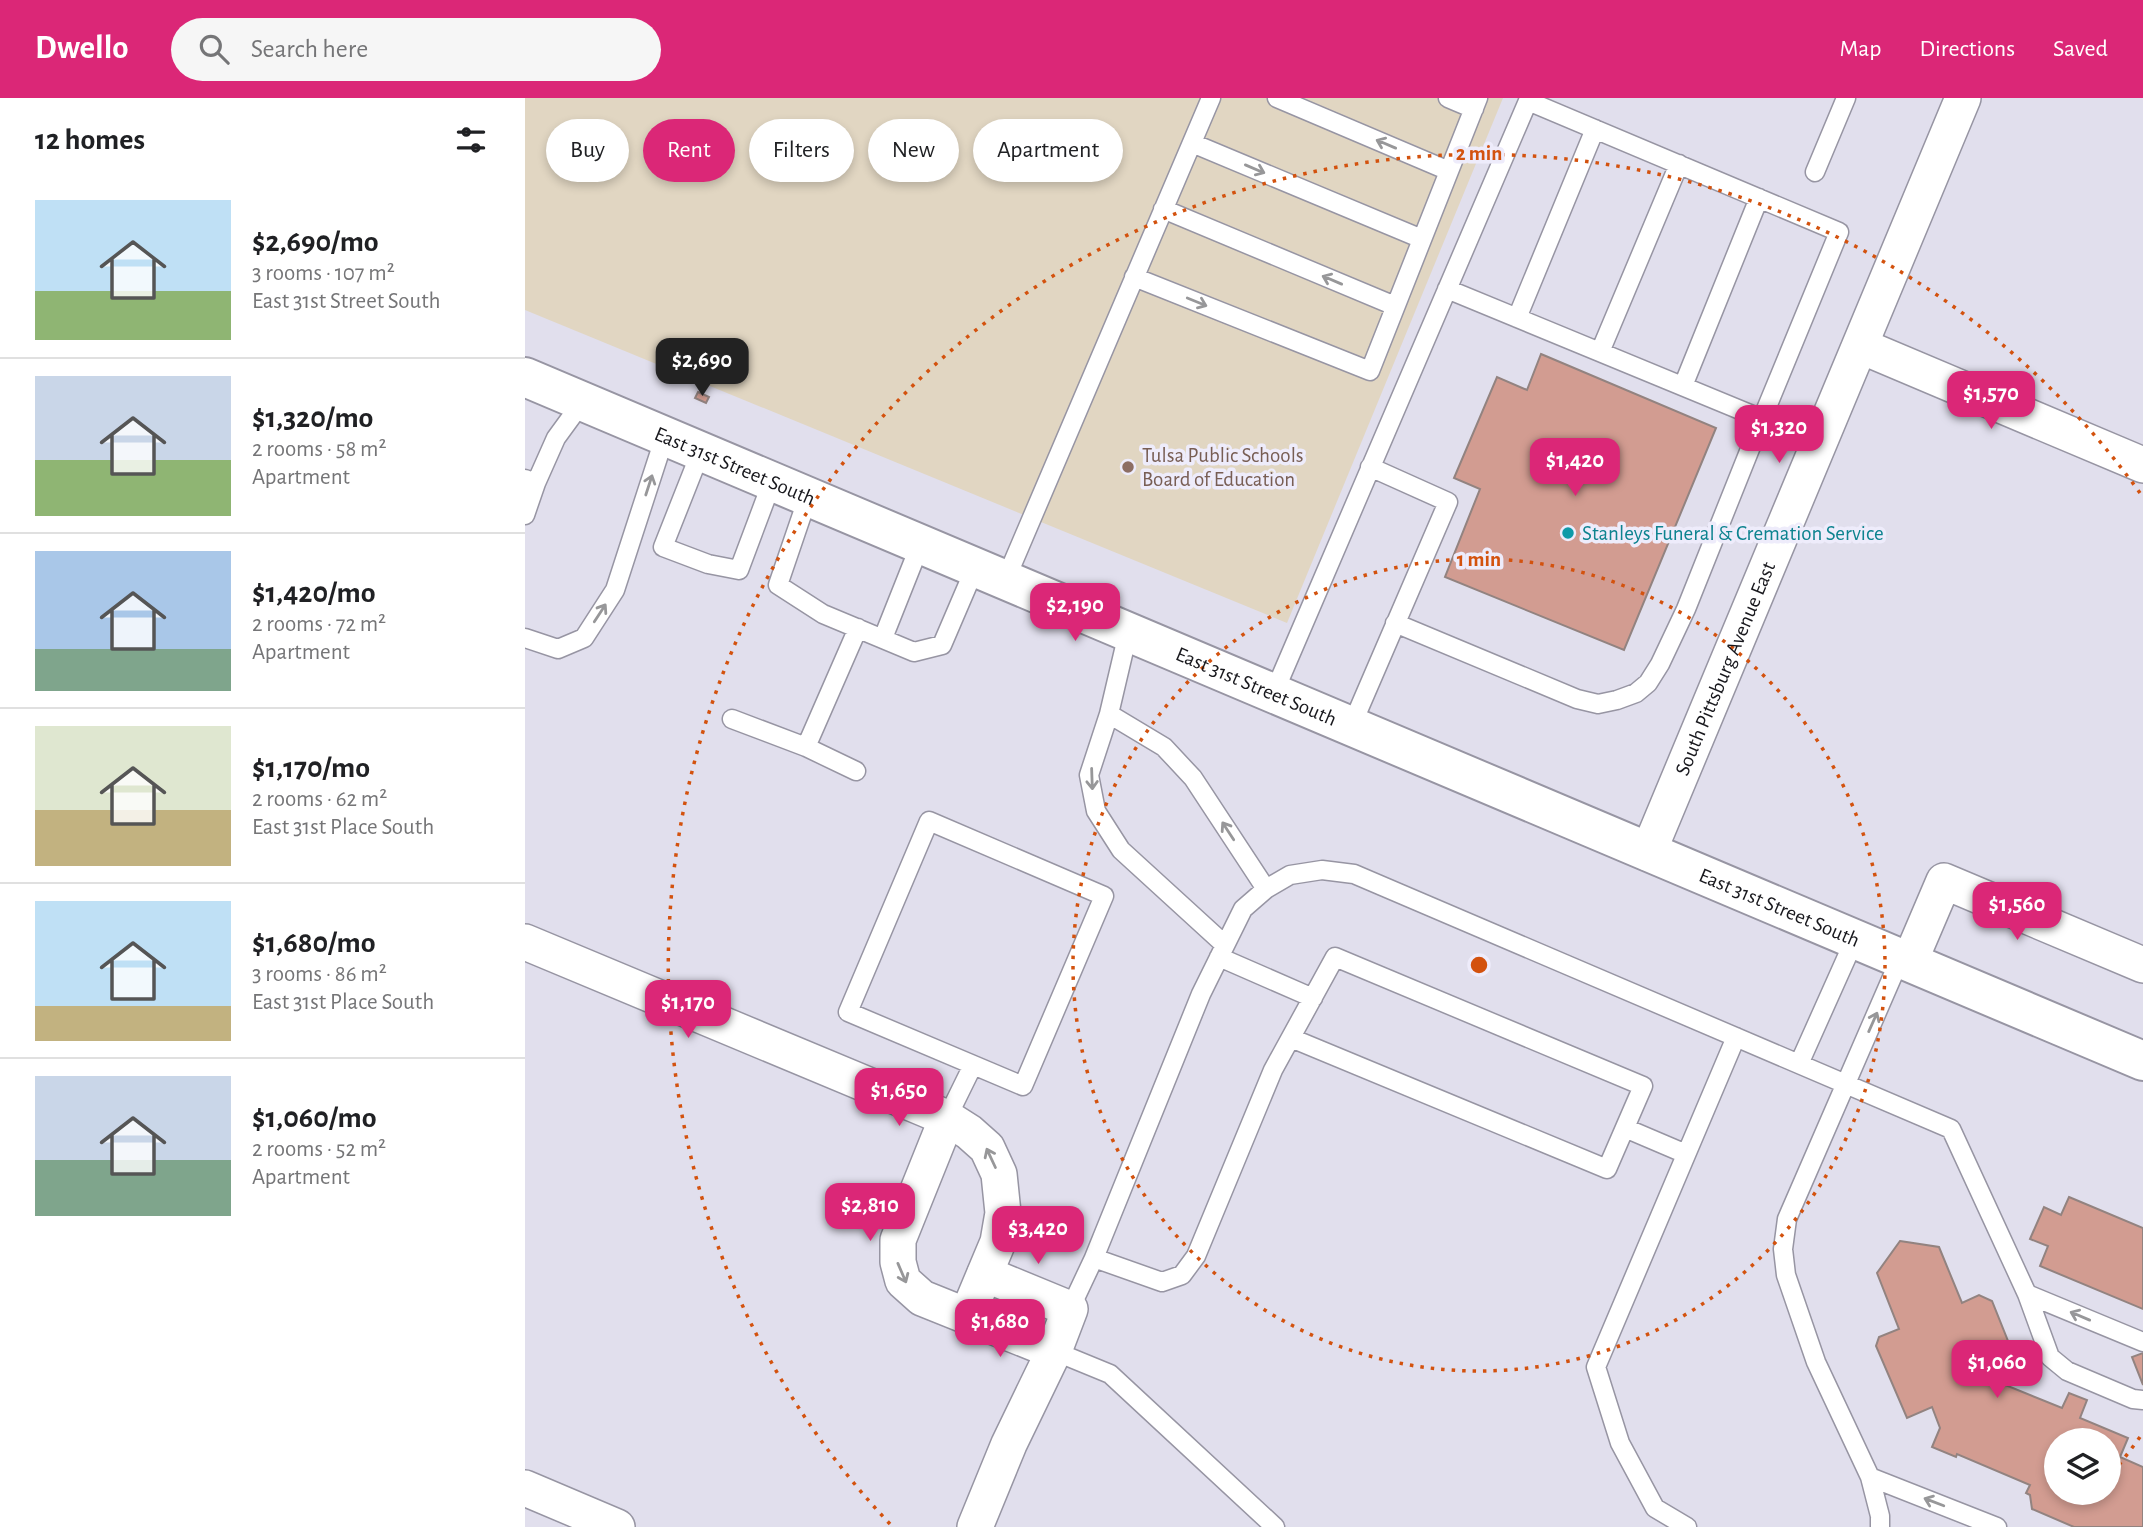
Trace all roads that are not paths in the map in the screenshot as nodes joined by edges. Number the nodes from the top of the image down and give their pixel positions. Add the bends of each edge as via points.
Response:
1 (1211, 98) edge
2 (1277, 98) edge
3 (1448, 98) edge
4 (1846, 98) edge
5 (1963, 98) edge
6 (1476, 103) edge
7 (1595, 129) junction
8 (1192, 143) junction
9 (1679, 164) junction
10 (1449, 171) junction
11 (1815, 172) dead end
12 (1759, 198) junction
13 (1163, 209) junction
14 (1422, 239) junction
15 (1134, 277) junction
16 (1447, 289) junction
17 (1395, 306) junction
18 (1517, 318) junction
19 (1861, 346) junction
20 (1600, 352) junction
21 (525, 377) edge
22 (1683, 386) junction
23 (583, 401) junction
24 (1762, 419) junction
25 (665, 436) junction
26 (1819, 444) junction
27 (701, 452) junction
28 (2143, 465) edge
29 (1370, 467) junction
30 (531, 481) edge
31 (772, 482) junction
32 (808, 497) junction
33 (525, 515) edge
34 (920, 545) junction
35 (990, 574) junction
36 (1395, 623) junction
37 (858, 628) junction
38 (1128, 633) junction
39 (525, 638) edge
40 (883, 638) junction
41 (1273, 695) junction
42 (1109, 714) junction
43 (732, 719) dead end
44 (1351, 727) junction
45 (806, 747) junction
46 (856, 771) dead end
47 (1648, 853) junction
48 (1266, 888) junction
49 (1854, 941) junction
50 (525, 942) edge
51 (1222, 951) junction
52 (1905, 961) junction
53 (2143, 965) edge
54 (1313, 998) junction
55 (1736, 1037) junction
56 (1291, 1038) junction
57 (2143, 1061) edge
58 (1799, 1064) junction
59 (974, 1065) junction
60 (1846, 1084) junction
61 (947, 1118) junction
62 (1625, 1128) junction
63 (1686, 1154) junction
64 (1094, 1258) junction
65 (985, 1273) junction
66 (2027, 1294) junction
67 (1070, 1309) junction
68 (967, 1315) junction
69 (2143, 1342) edge
70 (1053, 1351) junction
71 (2143, 1400) edge
72 (1870, 1477) junction
73 (525, 1488) edge
74 (617, 1527) edge
75 (975, 1527) edge
76 (1275, 1527) edge
77 (1687, 1527) edge
78 (1880, 1527) edge
79 (1997, 1527) edge

1 - 8 lane
10 -> 2 lane
3 - 6 lane
4 - 11 lane
5 - 19 street, South Pittsburg Avenue East
6 - 10 lane
7 - 9 lane
7 - 16 lane via 1528,101
7 - 18 lane
8 - 13 lane
8 -> 14 lane
9 - 12 lane
9 - 20 lane
10 - 14 lane
12 - 22 lane
12 - 24 lane via 1839,232
13 - 15 lane
17 -> 13 lane
14 - 17 lane
15 -> 17 lane via 1370,371
15 - 35 lane
16 - 18 lane
16 - 29 lane
18 - 20 lane
19 - 26 street, South Pittsburg Avenue East
19 - 28 street
20 - 22 lane
21 - 23 main road, East 31st Street South
22 - 24 lane
23 - 25 main road, East 31st Street South
23 - 30 lane
24 - 26 lane
24 - 36 lane via 1686,609 1660,664 1636,693 1598,704 1577,699
25 - 27 main road, East 31st Street South
39 -> 25 lane via 558,649 584,638 615,590
26 - 47 street, South Pittsburg Avenue East
27 - 31 main road, East 31st Street South
27 - 31 lane via 663,547 708,564 739,569
29 - 36 lane via 1448,502
29 - 41 lane
30 - 33 lane
31 - 32 main road, East 31st Street South
32 - 34 main road, East 31st Street South
32 - 37 lane via 778,585 823,614
34 - 35 main road, East 31st Street South
34 - 40 lane
35 - 38 main road, East 31st Street South
35 - 40 lane via 942,645 914,652
36 - 44 lane
37 - 40 lane
37 - 45 lane
38 - 41 main road, East 31st Street South
38 - 42 lane
41 - 44 main road, East 31st Street South
48 -> 42 lane via 1193,778 1164,747
42 -> 51 lane via 1089,775 1096,811 1121,850
43 - 45 lane
44 - 47 main road, East 31st Street South
45 - 46 lane
47 - 49 main road, East 31st Street South
48 - 51 lane via 1243,909
48 - 55 lane via 1290,875 1322,870 1354,874
49 - 52 main road, East 31st Street South
49 - 58 lane
50 - 61 street
51 - 54 lane
51 - 64 lane
52 - 53 street via 1944,881
52 - 57 main road, East 31st Street South
60 -> 52 lane
54 - 56 lane
54 - 62 lane via 1335,957 1643,1086
55 - 58 lane
55 - 63 lane
56 - 62 lane via 1607,1169
56 - 64 lane via 1273,1070 1196,1256 1182,1275 1162,1282
58 - 60 lane
59 - 59 lane via 848,1012 929,821 1104,896 1023,1086
59 - 61 lane
60 - 66 lane via 1951,1129
60 - 72 lane via 1787,1219 1783,1249 1786,1275 1816,1362
65 -> 61 street via 998,1242 1003,1213 999,1174 987,1148
61 -> 68 street via 898,1240 898,1262 903,1281 922,1298
62 - 63 lane
63 - 77 lane via 1596,1367 1620,1443 1655,1508
64 - 67 lane
65 - 67 street
65 - 68 street
69 -> 66 lane
66 - 71 lane via 2050,1357 2067,1371
67 - 70 street
68 - 70 street
70 - 75 street
70 - 76 lane via 1110,1374
72 - 78 lane
79 -> 72 lane
73 - 74 street

